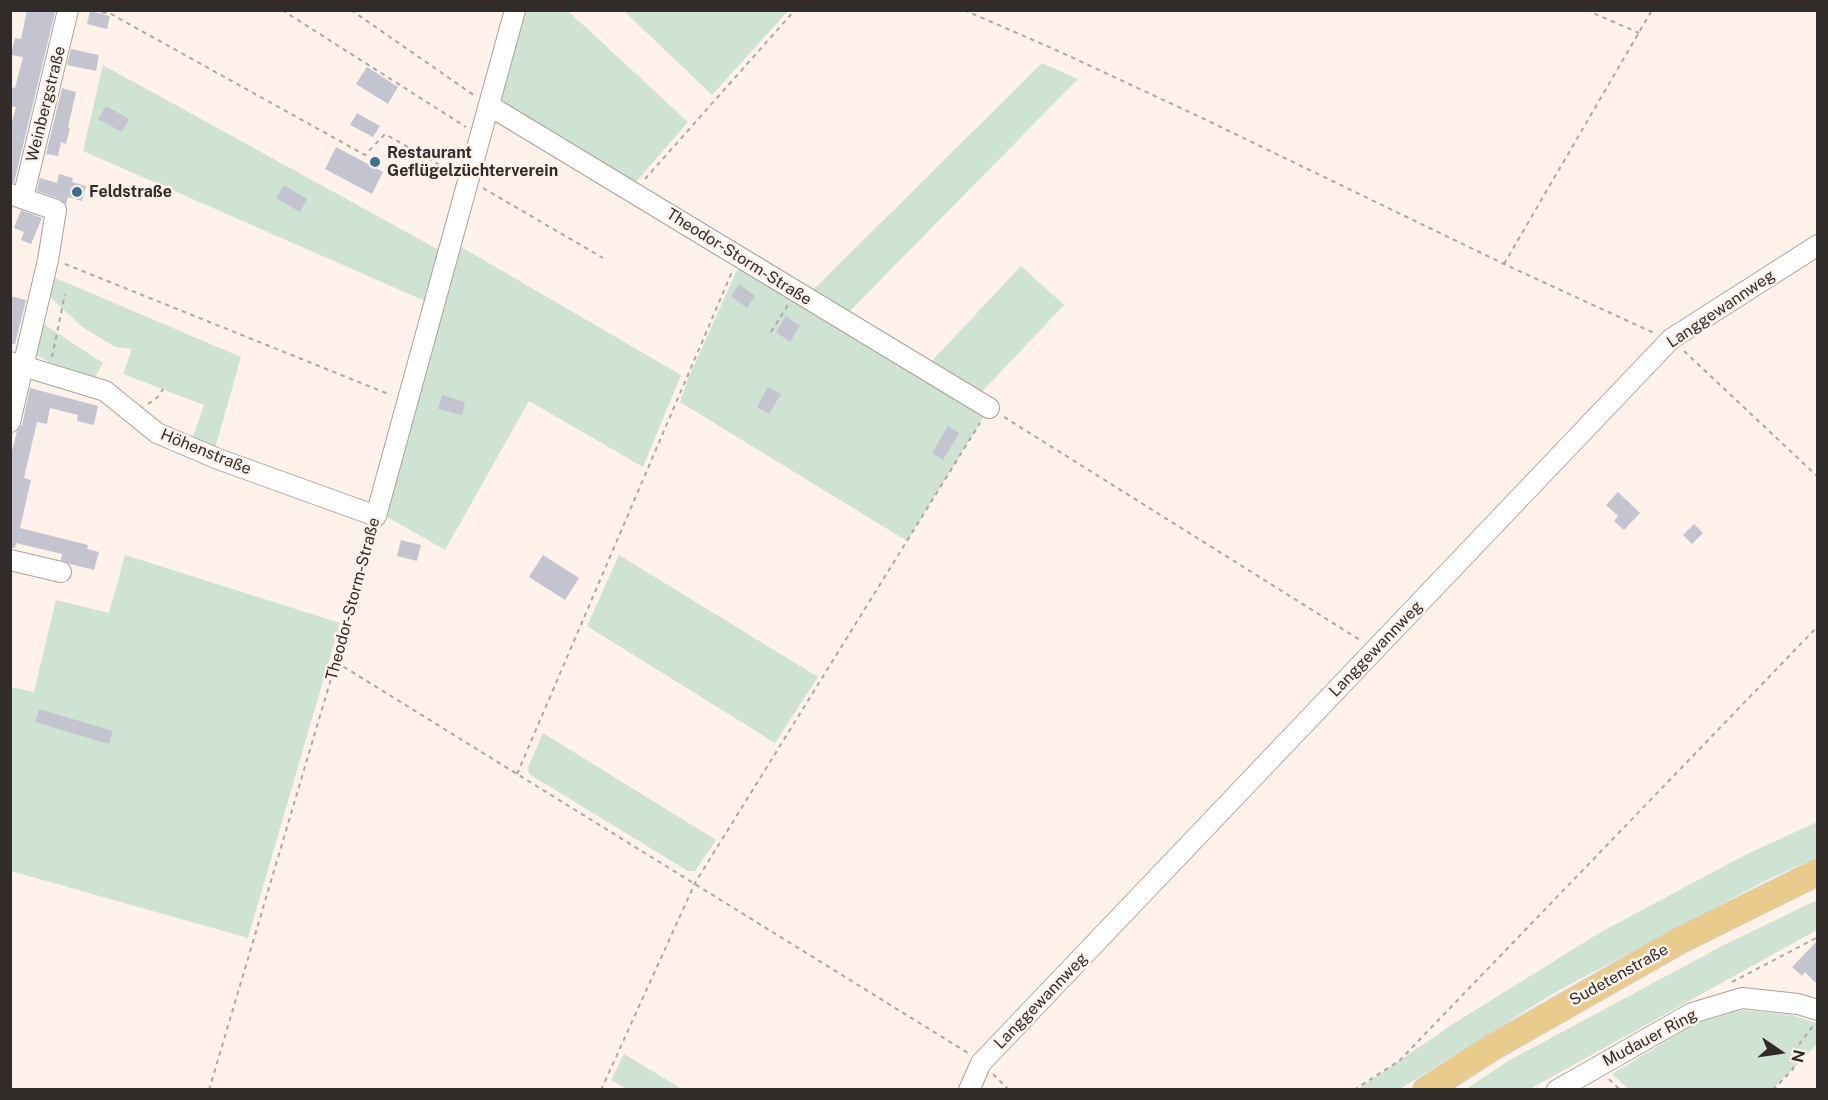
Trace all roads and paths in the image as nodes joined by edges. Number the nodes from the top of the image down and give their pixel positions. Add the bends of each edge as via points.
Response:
1 (68, 10) edge
2 (93, 10) edge
3 (282, 10) edge
4 (351, 10) edge
5 (515, 10) edge
6 (795, 10) edge
7 (964, 10) edge
8 (1586, 10) edge
9 (1652, 10) edge
10 (1639, 33) junction
11 (490, 106) junction
12 (481, 136) junction
13 (468, 181) junction
14 (633, 192) junction
15 (17, 196) edge
16 (1818, 245) edge
17 (739, 257) junction
18 (603, 258) dead end
19 (48, 260) junction
20 (1504, 264) junction
21 (796, 293) junction
22 (65, 294) dead end
23 (771, 332) dead end
24 (1671, 339) junction
25 (17, 365) edge
26 (49, 375) junction
27 (163, 389) dead end
28 (407, 402) junction
29 (989, 408) junction
30 (135, 415) junction
31 (10, 422) edge
32 (1818, 477) edge
33 (376, 516) junction
34 (10, 560) edge
35 (61, 572) dead end
36 (1818, 626) edge
37 (1375, 650) junction
38 (336, 662) junction
39 (517, 774) junction
40 (1818, 872) edge
41 (695, 883) junction
42 (1818, 937) edge
43 (1739, 978) dead end
44 (1818, 1010) edge
45 (1818, 1021) edge
46 (981, 1063) junction
47 (209, 1089) edge
48 (601, 1089) edge
49 (969, 1089) edge
50 (1009, 1089) edge
51 (1354, 1089) edge
52 (1426, 1089) edge
53 (1557, 1089) edge
54 (1773, 1089) edge

1 - 15 street, Weinbergstraße
2 - 13 path via 111,14 365,154 385,134
3 - 12 path
4 - 11 path
5 - 11 street, Theodor-Storm-Straße
6 - 14 path
7 - 20 path via 1189,112
8 - 10 path
9 - 10 path
10 - 20 path
11 - 12 street, Theodor-Storm-Straße
11 - 14 street, Theodor-Storm-Straße
12 - 13 street, Theodor-Storm-Straße
13 - 18 path
13 - 28 street, Theodor-Storm-Straße
14 - 17 street, Theodor-Storm-Straße
15 - 19 street via 56,210
16 - 24 street, Langgewannweg
17 - 21 street, Theodor-Storm-Straße
17 - 39 path
19 - 25 street
19 - 28 path
20 - 24 path
21 - 23 path
21 - 29 street, Theodor-Storm-Straße
22 - 26 path
24 - 32 path
24 - 37 street, Langgewannweg
25 - 26 street, Höhenstraße
25 - 31 street
26 - 30 street, Höhenstraße via 105,392
27 - 30 path
28 - 33 street, Theodor-Storm-Straße
29 - 37 path
29 - 41 path
30 - 33 street, Höhenstraße via 157,433 218,459
33 - 38 path, Theodor-Storm-Straße
34 - 35 street
36 - 51 path via 1399,1061
37 - 46 street, Langgewannweg
38 - 39 path
38 - 47 path, Theodor-Storm-Straße
39 - 41 path
40 - 52 main road, Sudetenstraße via 1679,941
41 - 46 path
41 - 48 path
42 - 43 path
44 - 53 street, Mudauer Ring via 1742,998 1692,1013
45 - 54 path via 1800,1043 1793,1070
46 - 49 street, Langgewannweg
46 - 50 path

